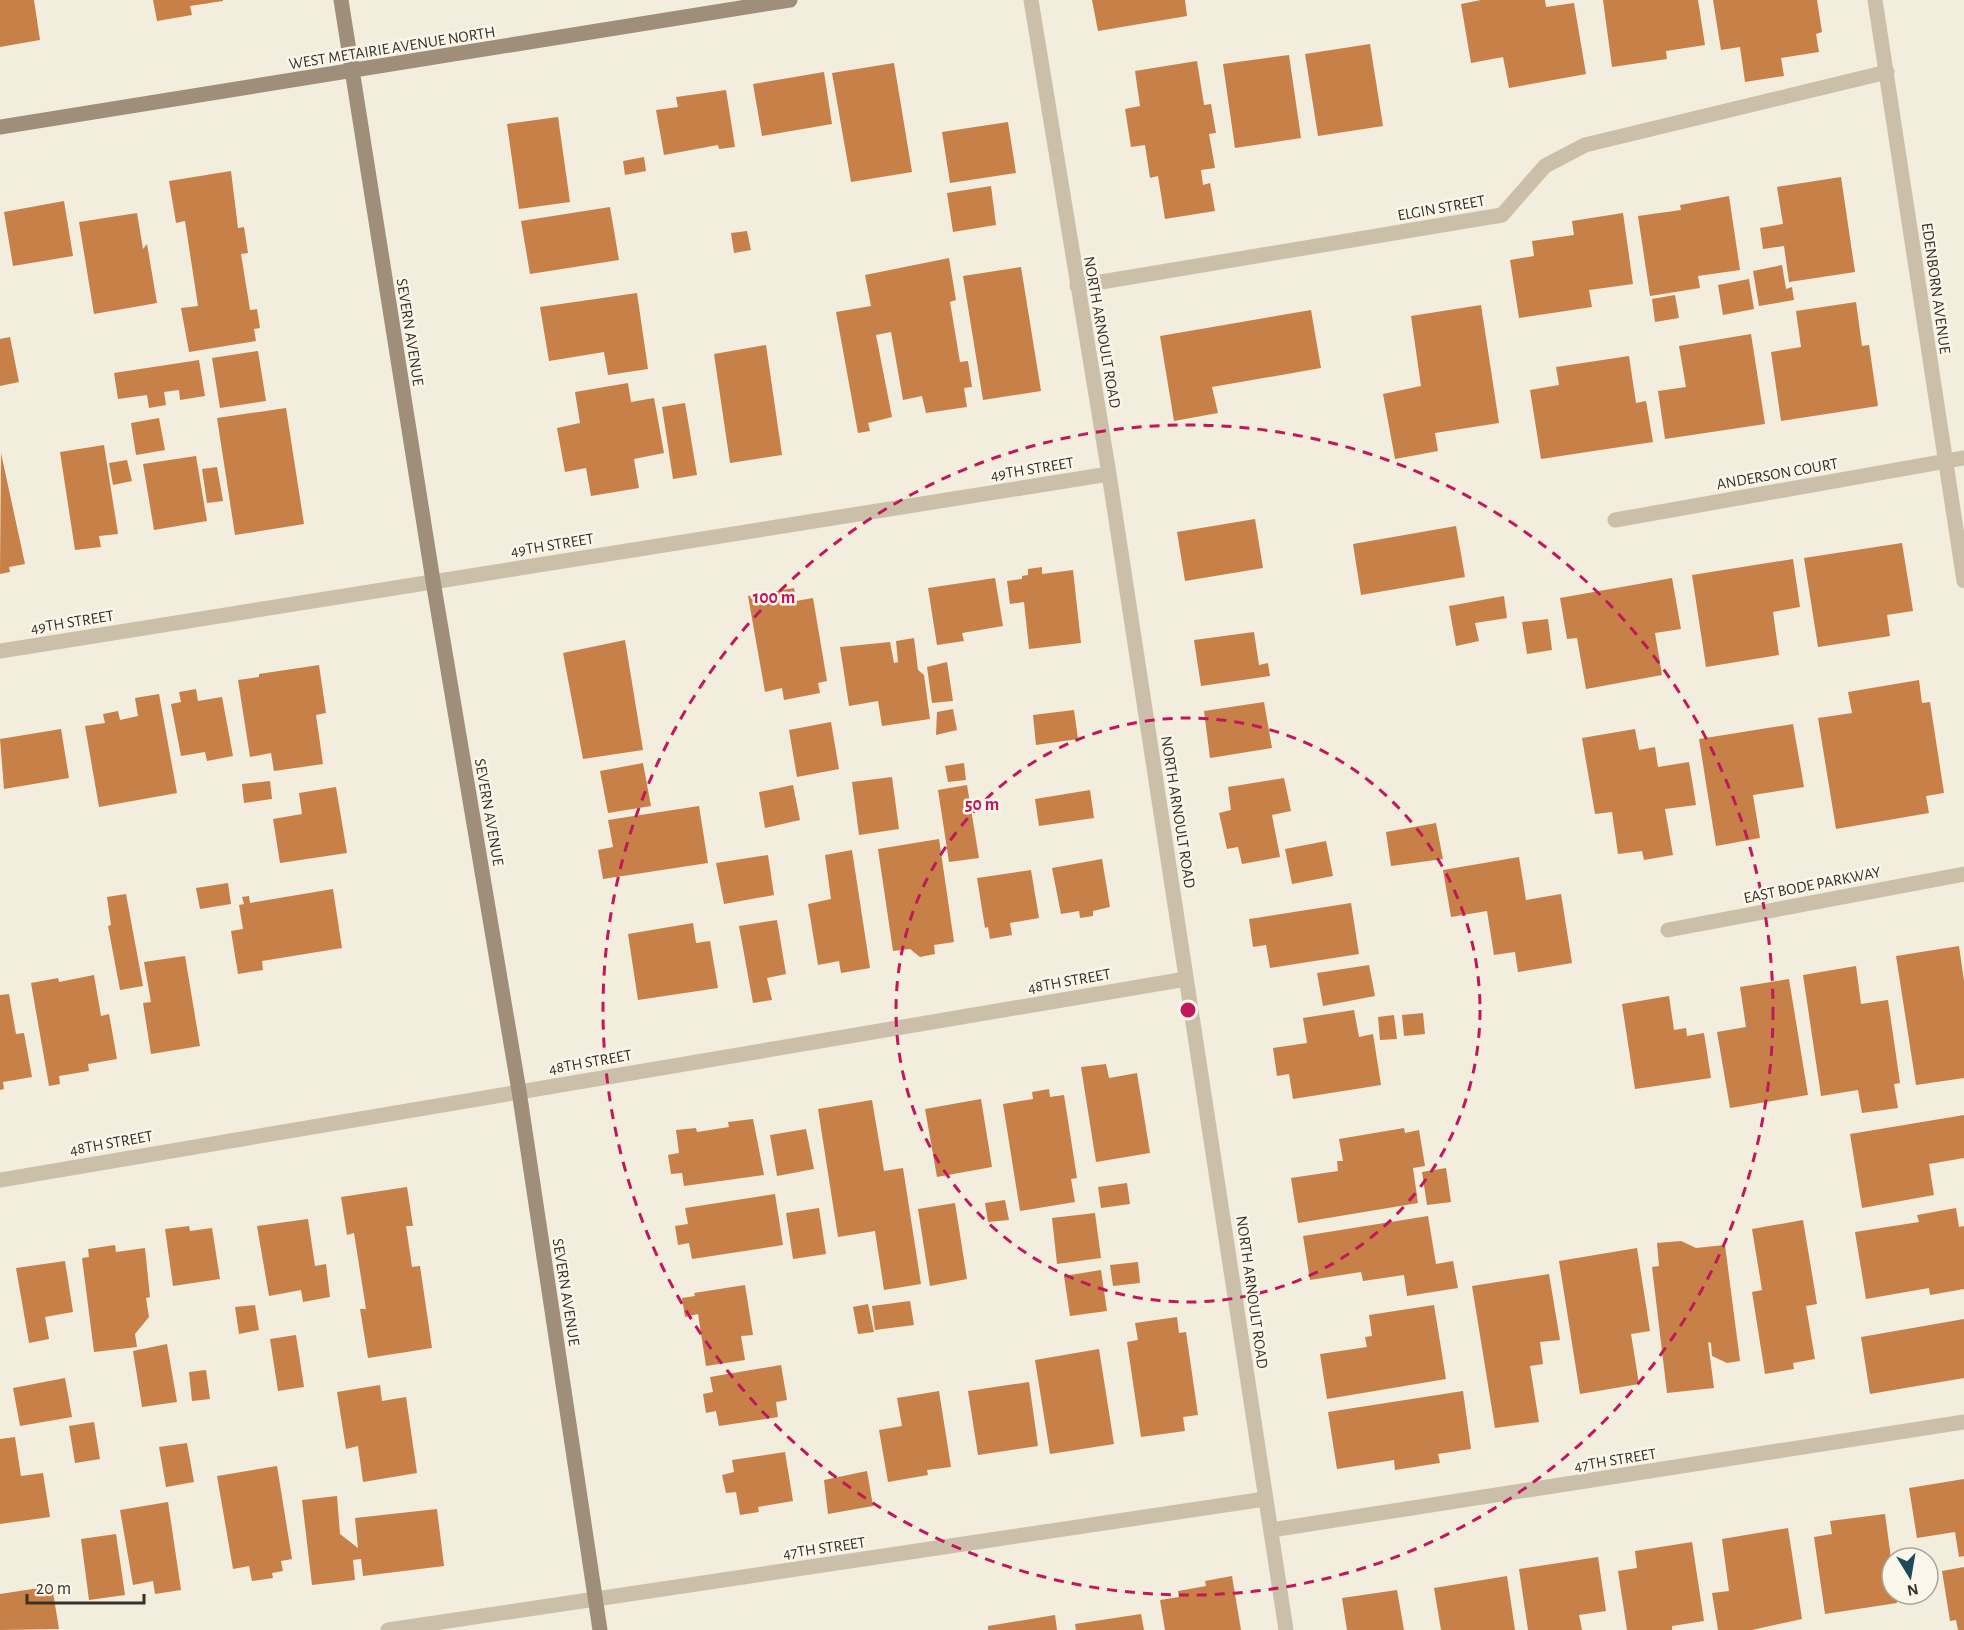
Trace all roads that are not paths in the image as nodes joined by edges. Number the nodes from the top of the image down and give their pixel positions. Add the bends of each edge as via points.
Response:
1 (341, 0) edge
2 (790, 0) edge
3 (1031, 0) edge
4 (1875, 0) edge
5 (352, 72) junction
6 (1887, 72) junction
7 (0, 127) edge
8 (1077, 286) junction
9 (1964, 458) edge
10 (1944, 461) junction
11 (1109, 474) junction
12 (1615, 520) dead end
13 (433, 581) junction
14 (1964, 581) edge
15 (0, 651) edge
16 (1964, 874) edge
17 (1668, 930) dead end
18 (1186, 979) junction
19 (519, 1091) junction
20 (0, 1180) edge
21 (1964, 1422) edge
22 (1265, 1499) junction
23 (1271, 1530) junction
24 (596, 1599) junction
25 (388, 1630) edge
26 (600, 1630) edge
27 (1287, 1630) edge

1 - 5 street, SEVERN AVENUE
2 - 5 street, WEST METAIRIE AVENUE NORTH
3 - 8 street, NORTH ARNOULT ROAD
4 - 6 street, EDENBORN AVENUE
5 - 7 street, WEST METAIRIE AVENUE NORTH
5 - 13 street, SEVERN AVENUE
6 - 8 street, ELGIN STREET via 1585,145 1545,166 1502,215
6 - 10 street, EDENBORN AVENUE
8 - 11 street, NORTH ARNOULT ROAD
9 - 10 street, ANDERSON COURT
10 - 12 street, ANDERSON COURT
10 - 14 street, EDENBORN AVENUE
11 - 13 street, 49TH STREET
11 - 18 street, NORTH ARNOULT ROAD
13 - 15 street, 49TH STREET
13 - 19 street, SEVERN AVENUE
16 - 17 street, EAST BODE PARKWAY
18 - 19 street, 48TH STREET
18 - 22 street, NORTH ARNOULT ROAD
19 - 20 street, 48TH STREET
19 - 24 street, SEVERN AVENUE
21 - 23 street, 47TH STREET
22 - 23 street, NORTH ARNOULT ROAD
22 - 24 street, 47TH STREET
23 - 27 street, NORTH ARNOULT ROAD
24 - 25 street, 47TH STREET
24 - 26 street, SEVERN AVENUE

